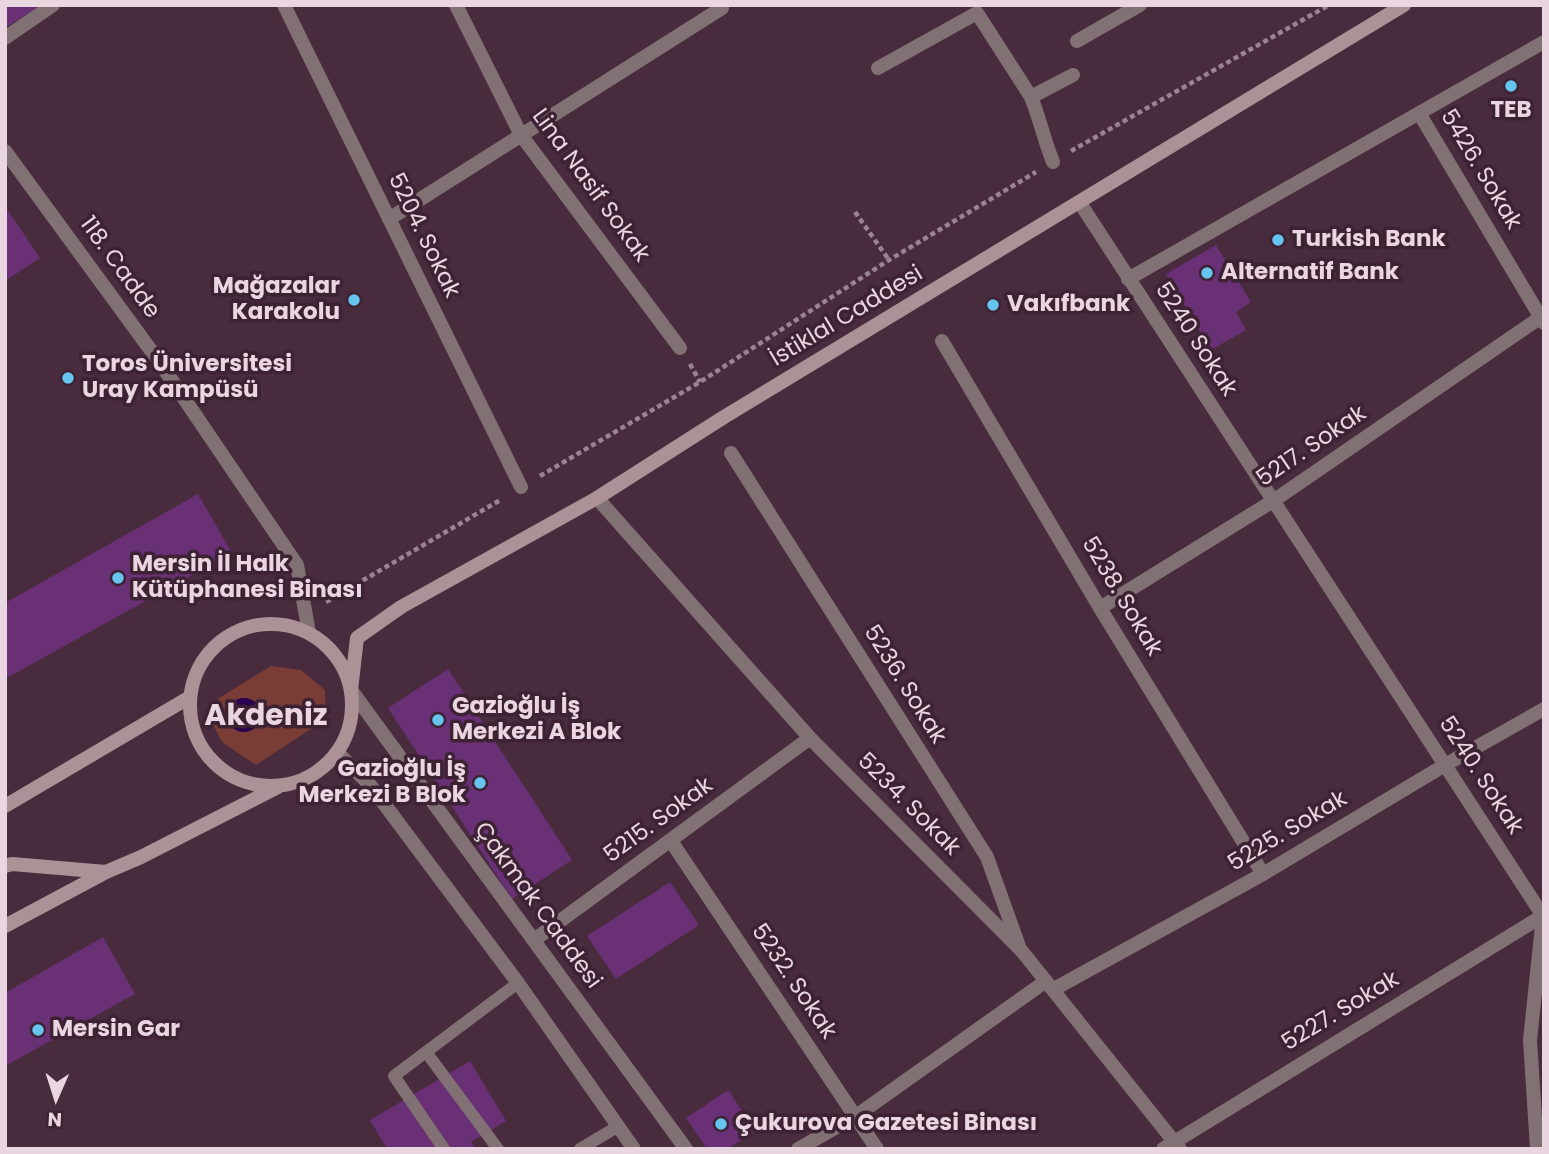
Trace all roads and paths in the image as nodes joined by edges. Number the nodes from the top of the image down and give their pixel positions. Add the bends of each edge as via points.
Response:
1 (53, 5) edge
2 (284, 5) edge
3 (456, 5) edge
4 (1140, 5) edge
5 (1329, 5) edge
6 (1404, 5) edge
7 (722, 8) dead end
8 (5, 38) edge
9 (1077, 41) dead end
10 (1544, 42) edge
11 (878, 68) dead end
12 (1073, 75) dead end
13 (1031, 97) junction
14 (1419, 113) junction
15 (521, 135) junction
16 (5, 151) edge
17 (1053, 162) junction
18 (1080, 203) junction
19 (855, 212) dead end
20 (389, 219) junction
21 (889, 260) junction
22 (1128, 279) junction
23 (1543, 319) edge
24 (943, 341) dead end
25 (680, 348) dead end
26 (731, 453) dead end
27 (521, 487) junction
28 (597, 498) junction
29 (1273, 501) junction
30 (1100, 608) junction
31 (309, 634) junction
32 (351, 690) junction
33 (190, 696) junction
34 (1544, 709) edge
35 (810, 738) junction
36 (337, 752) junction
37 (1445, 765) junction
38 (279, 786) junction
39 (5, 806) edge
40 (671, 841) junction
41 (5, 866) edge
42 (106, 872) junction
43 (1263, 874) junction
44 (1544, 916) edge
45 (5, 926) edge
46 (534, 940) junction
47 (1021, 950) junction
48 (518, 983) junction
49 (1050, 985) junction
50 (1538, 1024) edge
51 (426, 1052) junction
52 (856, 1116) junction
53 (617, 1127) junction
54 (1172, 1146) edge
55 (444, 1149) edge
56 (498, 1149) edge
57 (580, 1149) edge
58 (634, 1149) edge
59 (686, 1149) edge
60 (798, 1149) edge
61 (877, 1149) edge
62 (1537, 1149) edge

1 - 8 street
2 - 20 street, 5204. Sokak
3 - 15 street, Lina Nasif Sokak
4 - 9 street
5 - 17 path, İstiklal Caddesi
6 - 18 main road, İstiklal Caddesi
7 - 15 street
10 - 14 street
11 - 13 street via 977,13
12 - 13 street
13 - 17 street
14 - 22 street
14 - 23 street, 5426. Sokak
15 - 20 street
15 - 25 street, Lina Nasif Sokak
16 - 31 street, 118. Cadde via 159,360 297,565
17 - 21 path, İstiklal Caddesi
18 - 22 street, 5240 Sokak
18 - 28 main road, İstiklal Caddesi
19 - 21 path
20 - 27 street, 5204. Sokak
21 - 27 path, İstiklal Caddesi via 700,382
22 - 29 street, 5240 Sokak
23 - 29 street, 5217. Sokak
24 - 30 street, 5238. Sokak
26 - 47 street, 5236. Sokak via 987,858
27 - 31 path, İstiklal Caddesi via 322,605
28 - 32 main road, İstiklal Caddesi via 401,607 357,638
28 - 35 street, 5234. Sokak
29 - 30 street, 5217. Sokak
29 - 37 street, 5240. Sokak
30 - 43 street, 5238. Sokak
31 - 32 main road via 329,648 343,667
31 - 33 main road via 284,625 258,625 233,634 212,649 197,671
32 - 36 main road via 352,717
32 - 46 street, Çakmak Caddesi
33 - 38 main road via 191,720 213,763 255,785
33 - 39 main road
34 - 37 street, 5225. Sokak
35 - 40 street, 5215. Sokak
35 - 47 street, 5234. Sokak
36 - 38 main road via 306,779
36 - 48 street via 370,785
37 - 43 street, 5225. Sokak
37 - 44 street, 5240. Sokak
38 - 42 main road
40 - 46 street, 5215. Sokak
40 - 52 street, 5232. Sokak
41 - 42 main road
42 - 45 main road
43 - 49 street, 5225. Sokak
44 - 50 street
44 - 54 street, 5227. Sokak
46 - 59 street, Çakmak Caddesi
47 - 49 street, 5234. Sokak
48 - 51 lane
48 - 53 street
49 - 52 street, 5225. Sokak
49 - 54 street, 5234. Sokak
50 - 62 street via 1530,1040
51 - 55 lane via 394,1076
51 - 56 lane
52 - 60 street, 5225. Sokak
52 - 61 street, 5232. Sokak
53 - 57 lane
53 - 58 street

